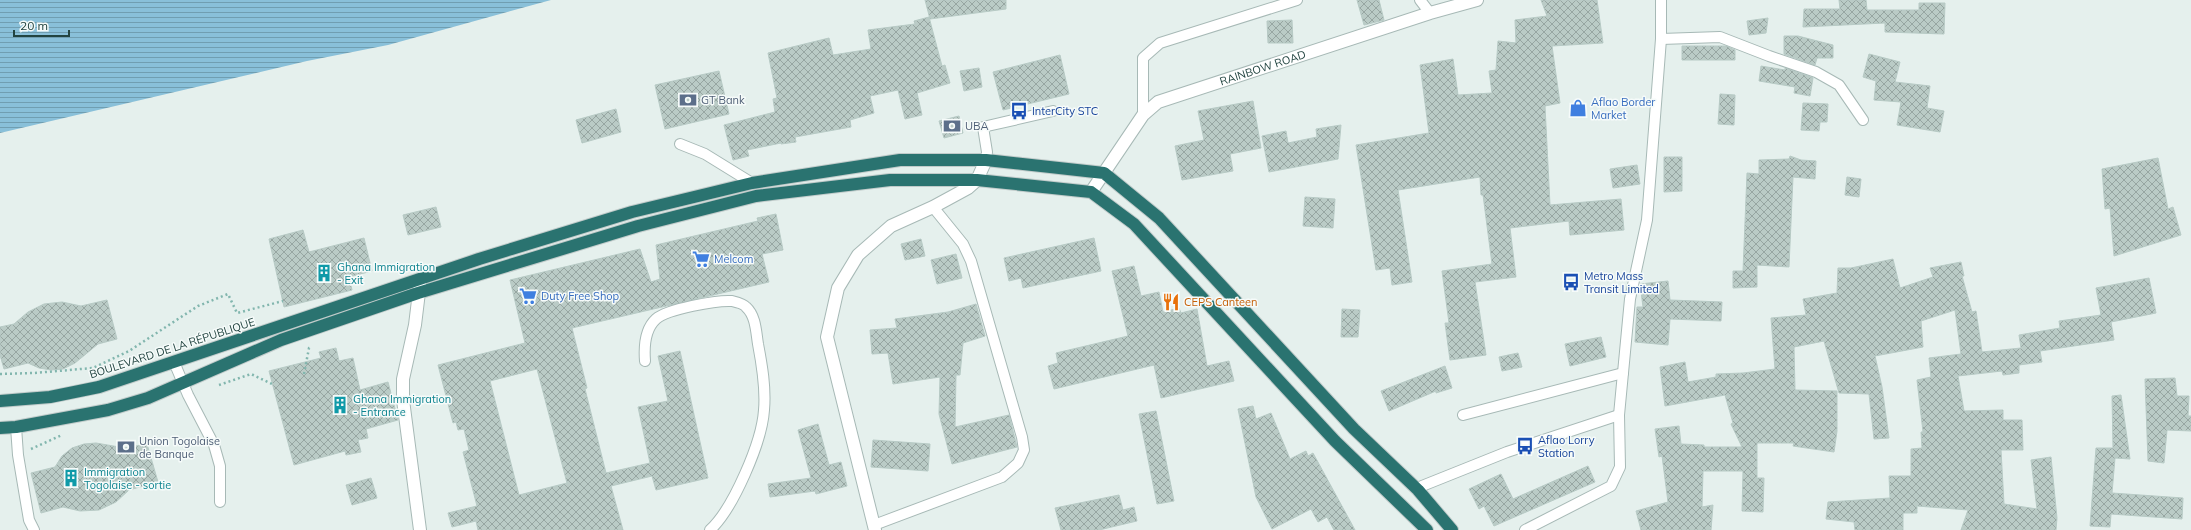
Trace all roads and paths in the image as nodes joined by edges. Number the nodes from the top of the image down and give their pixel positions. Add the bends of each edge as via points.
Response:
1 (1297, 0) edge
2 (1420, 0) edge
3 (1477, 0) edge
4 (1661, 0) edge
5 (1430, 13) junction
6 (1661, 39) junction
7 (1053, 111) dead end
8 (1143, 115) junction
9 (1863, 120) dead end
10 (680, 144) dead end
11 (986, 160) junction
12 (1104, 173) junction
13 (977, 180) junction
14 (752, 183) junction
15 (1091, 192) junction
16 (933, 207) junction
17 (421, 278) junction
18 (418, 293) junction
19 (283, 301) dead end
20 (316, 345) dead end
21 (644, 361) dead end
22 (174, 362) junction
23 (1623, 373) junction
24 (0, 374) edge
25 (304, 374) dead end
26 (184, 384) junction
27 (0, 401) edge
28 (1463, 415) dead end
29 (1619, 415) junction
30 (16, 427) junction
31 (0, 428) edge
32 (1418, 490) junction
33 (220, 502) dead end
34 (874, 527) edge
35 (34, 530) edge
36 (420, 530) edge
37 (710, 530) edge
38 (1427, 530) edge
39 (1452, 530) edge
40 (1525, 530) edge

1 - 8 lane via 1160,43 1143,58
2 - 5 lane
3 - 5 street, RAINBOW ROAD
4 - 6 lane
5 - 8 street, RAINBOW ROAD via 1158,102
6 - 9 lane via 1720,37 1816,72 1839,85
6 - 23 lane via 1647,220 1630,299
7 - 11 lane via 983,128
8 - 12 street, RAINBOW ROAD
10 - 14 lane via 705,154
11 - 12 highway, BOULEVARD DE LA RÉPUBLIQUE
11 - 13 street
11 - 14 highway, BOULEVARD DE LA RÉPUBLIQUE via 900,160
12 - 15 street, RAINBOW ROAD
12 - 32 highway via 1159,218 1354,429
13 - 15 highway
13 - 16 street via 968,188
13 - 18 highway via 890,180 756,196 638,226
14 - 17 highway, BOULEVARD DE LA RÉPUBLIQUE via 632,212
15 - 38 highway via 1134,224 1330,436
16 - 34 street via 891,226 858,255 838,288 827,338
16 - 34 lane via 963,244 971,261 1024,450 1018,462 1002,477
17 - 18 street
17 - 22 highway, BOULEVARD DE LA RÉPUBLIQUE
18 - 26 highway via 281,340
18 - 36 street via 415,325 403,379 403,400
19 - 24 path via 237,313 228,294 198,306 129,352 93,368
20 - 25 path via 309,348
21 - 37 lane via 647,332 656,319 671,312 734,301 746,307 754,320 763,374 764,410 760,433 731,502
22 - 26 lane
22 - 27 highway, BOULEVARD DE LA RÉPUBLIQUE via 99,387 50,397
23 - 28 lane
23 - 29 lane
26 - 30 highway via 108,410
26 - 33 lane via 214,445 220,466
29 - 32 lane via 1507,452 1422,486
29 - 40 lane via 1620,467 1611,486
30 - 31 highway
30 - 35 lane via 18,455
32 - 39 highway

